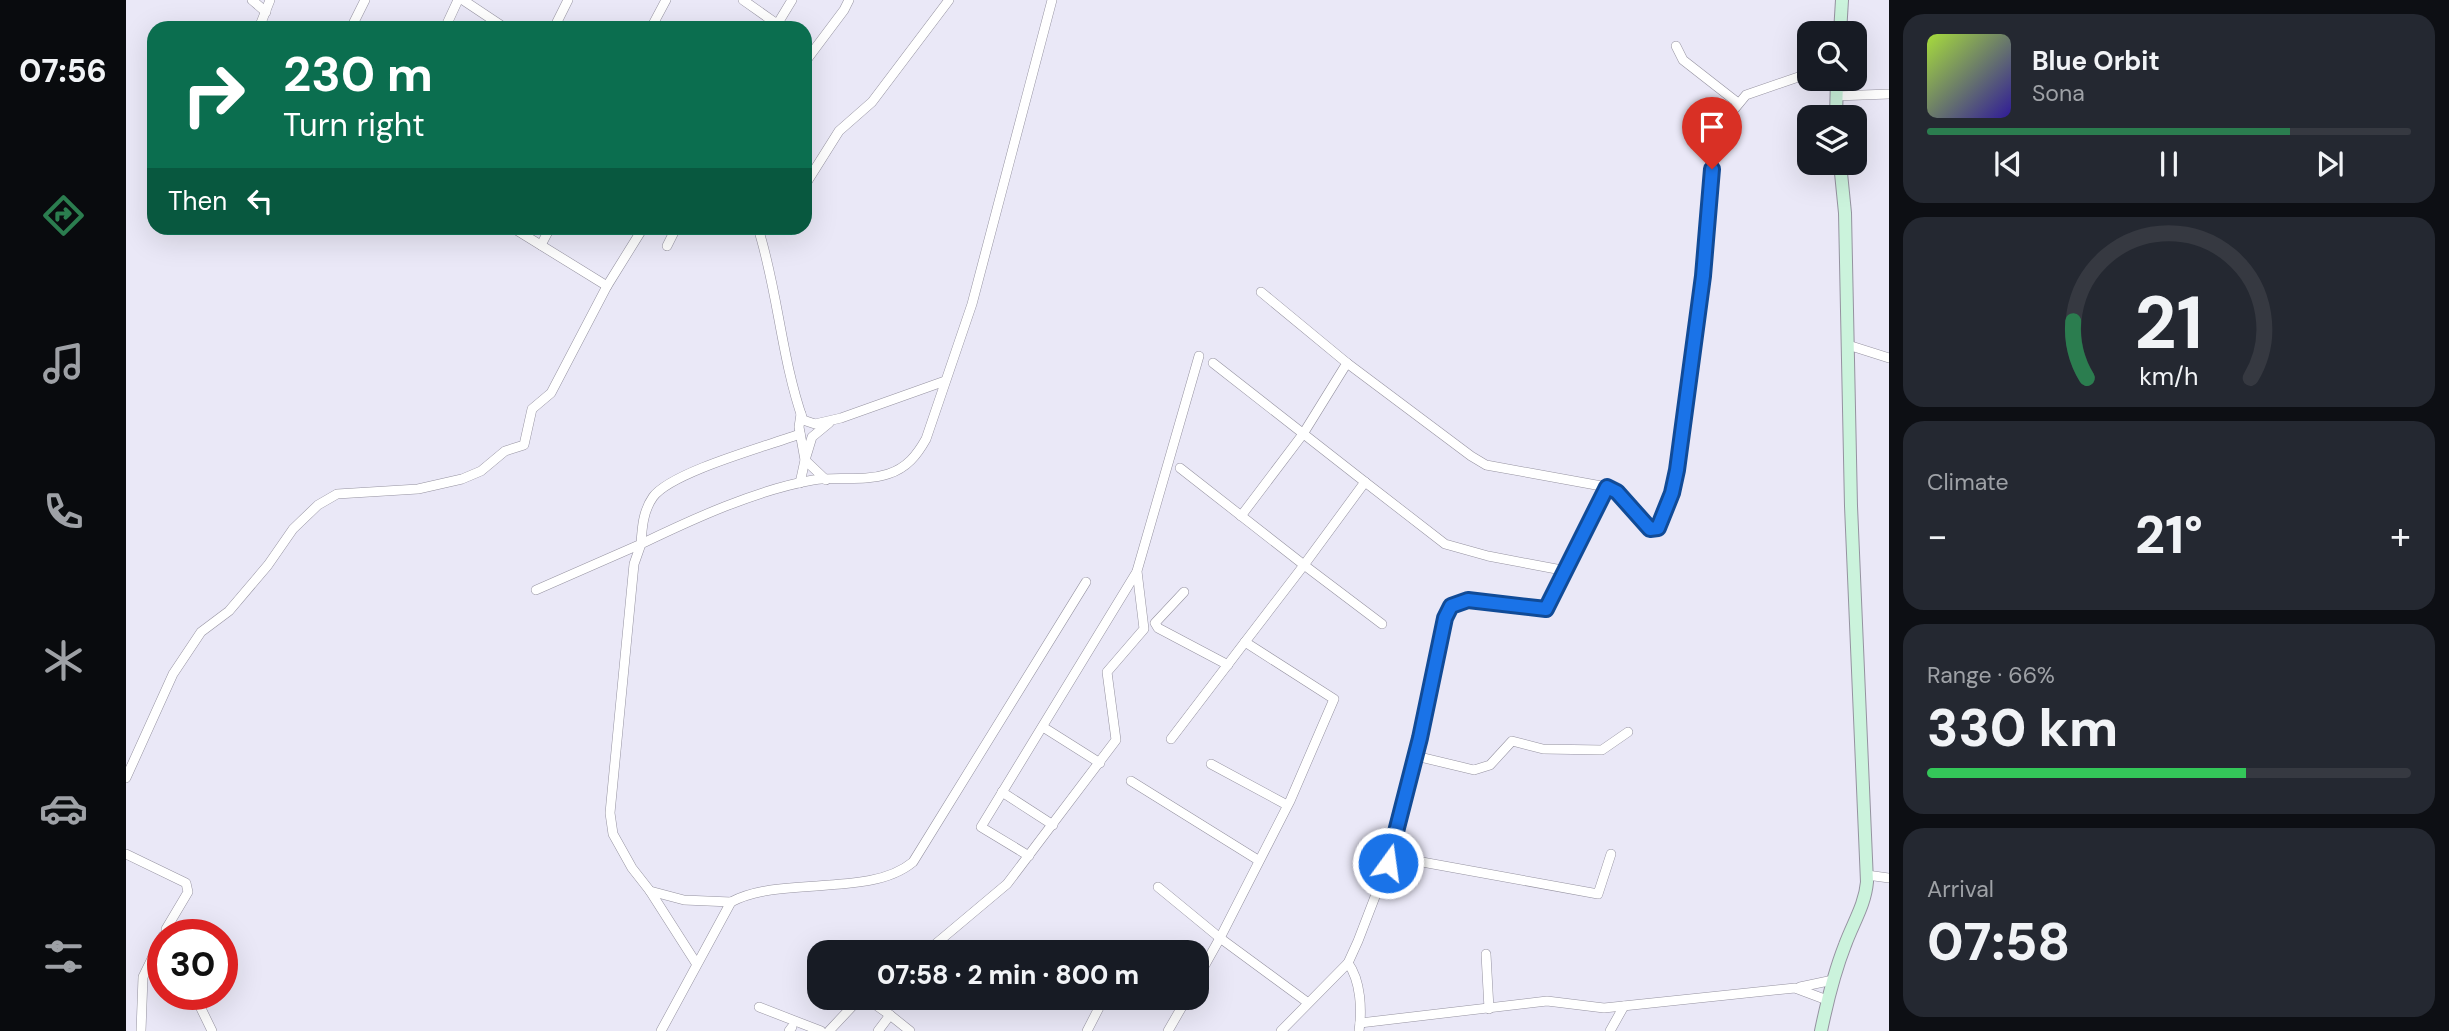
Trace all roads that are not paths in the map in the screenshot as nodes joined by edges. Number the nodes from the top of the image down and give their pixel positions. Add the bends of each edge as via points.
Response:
1 (252, 0) edge
2 (270, 0) edge
3 (365, 0) edge
4 (461, 0) edge
5 (568, 0) edge
6 (666, 0) edge
7 (743, 0) edge
8 (792, 0) edge
9 (845, 0) edge
10 (949, 0) edge
11 (1052, 0) edge
12 (1842, 0) edge
13 (266, 12) junction
14 (262, 21) edge
15 (354, 21) edge
16 (449, 21) edge
17 (494, 21) edge
18 (558, 21) edge
19 (655, 21) edge
20 (770, 21) edge
21 (779, 21) edge
22 (1841, 21) edge
23 (1676, 46) dead end
24 (812, 53) edge
25 (1797, 77) edge
26 (1836, 91) edge
27 (1889, 94) edge
28 (1836, 96) junction
29 (1738, 103) junction
30 (1836, 105) edge
31 (812, 174) edge
32 (1841, 175) edge
33 (525, 235) edge
34 (546, 235) edge
35 (639, 235) edge
36 (672, 235) edge
37 (760, 235) edge
38 (541, 245) junction
39 (667, 246) dead end
40 (607, 286) junction
41 (1261, 292) dead end
42 (1848, 345) junction
43 (1199, 356) dead end
44 (1889, 358) edge
45 (1213, 363) dead end
46 (1348, 363) junction
47 (945, 381) junction
48 (801, 414) junction
49 (833, 420) junction
50 (1303, 433) junction
51 (800, 434) junction
52 (805, 460) junction
53 (1180, 468) dead end
54 (826, 480) junction
55 (1364, 482) junction
56 (800, 483) junction
57 (1607, 487) junction
58 (1241, 516) junction
59 (641, 544) junction
60 (1304, 565) junction
61 (1137, 571) junction
62 (1567, 571) junction
63 (1086, 582) dead end
64 (536, 590) dead end
65 (1184, 592) dead end
66 (1382, 624) dead end
67 (1245, 642) junction
68 (1228, 665) junction
69 (1043, 727) junction
70 (1628, 732) dead end
71 (1171, 739) dead end
72 (1416, 756) junction
73 (1100, 763) junction
74 (1212, 764) dead end
75 (126, 778) edge
76 (1131, 782) dead end
77 (1002, 792) junction
78 (1287, 805) junction
79 (1053, 825) junction
80 (126, 854) edge
81 (1611, 854) dead end
82 (1029, 856) junction
83 (1390, 856) junction
84 (1258, 860) junction
85 (1867, 875) junction
86 (1889, 878) edge
87 (1158, 887) dead end
88 (650, 891) junction
89 (731, 902) junction
90 (173, 919) edge
91 (1220, 938) junction
92 (940, 940) edge
93 (1486, 954) dead end
94 (1209, 958) edge
95 (696, 963) junction
96 (1348, 963) junction
97 (147, 969) edge
98 (1833, 979) junction
99 (1795, 988) junction
100 (1827, 1000) junction
101 (1307, 1002) junction
102 (1625, 1006) junction
103 (759, 1007) dead end
104 (1489, 1009) junction
105 (202, 1010) edge
106 (849, 1010) edge
107 (883, 1010) edge
108 (1095, 1010) edge
109 (1180, 1010) edge
110 (890, 1015) junction
111 (1360, 1027) edge
112 (141, 1031) edge
113 (212, 1031) edge
114 (661, 1031) edge
115 (821, 1031) edge
116 (829, 1031) edge
117 (878, 1031) edge
118 (910, 1031) edge
119 (1087, 1031) edge
120 (1168, 1031) edge
121 (1281, 1031) edge
122 (1611, 1031) edge
123 (1821, 1031) edge

1 - 13 street
2 - 13 street
3 - 15 street
4 - 16 street
4 - 17 street
5 - 18 street
6 - 19 street
7 - 20 street
8 - 21 street
9 - 24 street via 844,10
10 - 31 street via 872,102 839,131
11 - 47 street via 972,304
12 - 22 street
13 - 14 street
23 - 29 street via 1683,60
25 - 29 street via 1746,95
26 - 28 street
27 - 28 street
28 - 30 street
29 - 57 street via 1722,124 1714,146 1703,276 1677,470 1658,528 1650,529
32 - 42 street
33 - 38 street
34 - 38 street
35 - 40 street
36 - 39 street
37 - 48 street
38 - 40 street
40 - 75 street via 551,393 532,409 521,448 505,450 481,471 462,479 418,489 337,494 293,529 229,611 201,632 173,674
41 - 46 street
42 - 44 street
42 - 85 street
43 - 61 street
45 - 50 street
46 - 50 street
46 - 57 street via 1486,465
47 - 49 street
47 - 54 street via 915,458 889,474
48 - 49 street via 803,420 815,424
48 - 51 street
49 - 52 street via 812,437
50 - 55 street
50 - 58 street
51 - 52 street
51 - 59 street via 671,481 653,498 643,520
52 - 54 street
52 - 56 street
53 - 58 street
54 - 56 street
55 - 60 street
55 - 62 street via 1445,544
56 - 59 street via 691,520
57 - 62 street
58 - 60 street
59 - 64 street
59 - 88 street via 634,564 626,631 610,813 620,849
60 - 66 street
60 - 67 street
61 - 69 street
61 - 73 street via 1144,629 1107,672 1116,740
62 - 72 street via 1546,609 1468,600 1451,606
63 - 89 street via 913,862 888,877 753,892
65 - 68 street via 1155,623 1158,628
67 - 68 street
67 - 78 street via 1334,699
68 - 71 street
69 - 73 street
69 - 77 street
70 - 72 street via 1602,750 1543,748 1512,741 1490,765 1474,770
72 - 83 street
73 - 79 street
74 - 78 street
76 - 84 street
77 - 79 street
77 - 82 street via 981,827
78 - 84 street
79 - 82 street
80 - 90 street via 186,883 188,892
81 - 83 street via 1598,894
82 - 92 street via 1007,884
83 - 96 street
84 - 91 street
85 - 86 street
85 - 98 street via 1863,905
87 - 91 street
88 - 89 street via 684,900
88 - 95 street
89 - 95 street
91 - 94 street
91 - 101 street
93 - 104 street
95 - 114 street
96 - 101 street
96 - 111 street via 1358,990
97 - 112 street
98 - 99 street
98 - 100 street
99 - 100 street
99 - 102 street
100 - 123 street
101 - 121 street
102 - 104 street via 1547,1001
102 - 122 street
103 - 115 street
104 - 111 street
105 - 113 street
106 - 116 street
107 - 110 street
108 - 119 street
109 - 120 street
110 - 117 street
110 - 118 street

